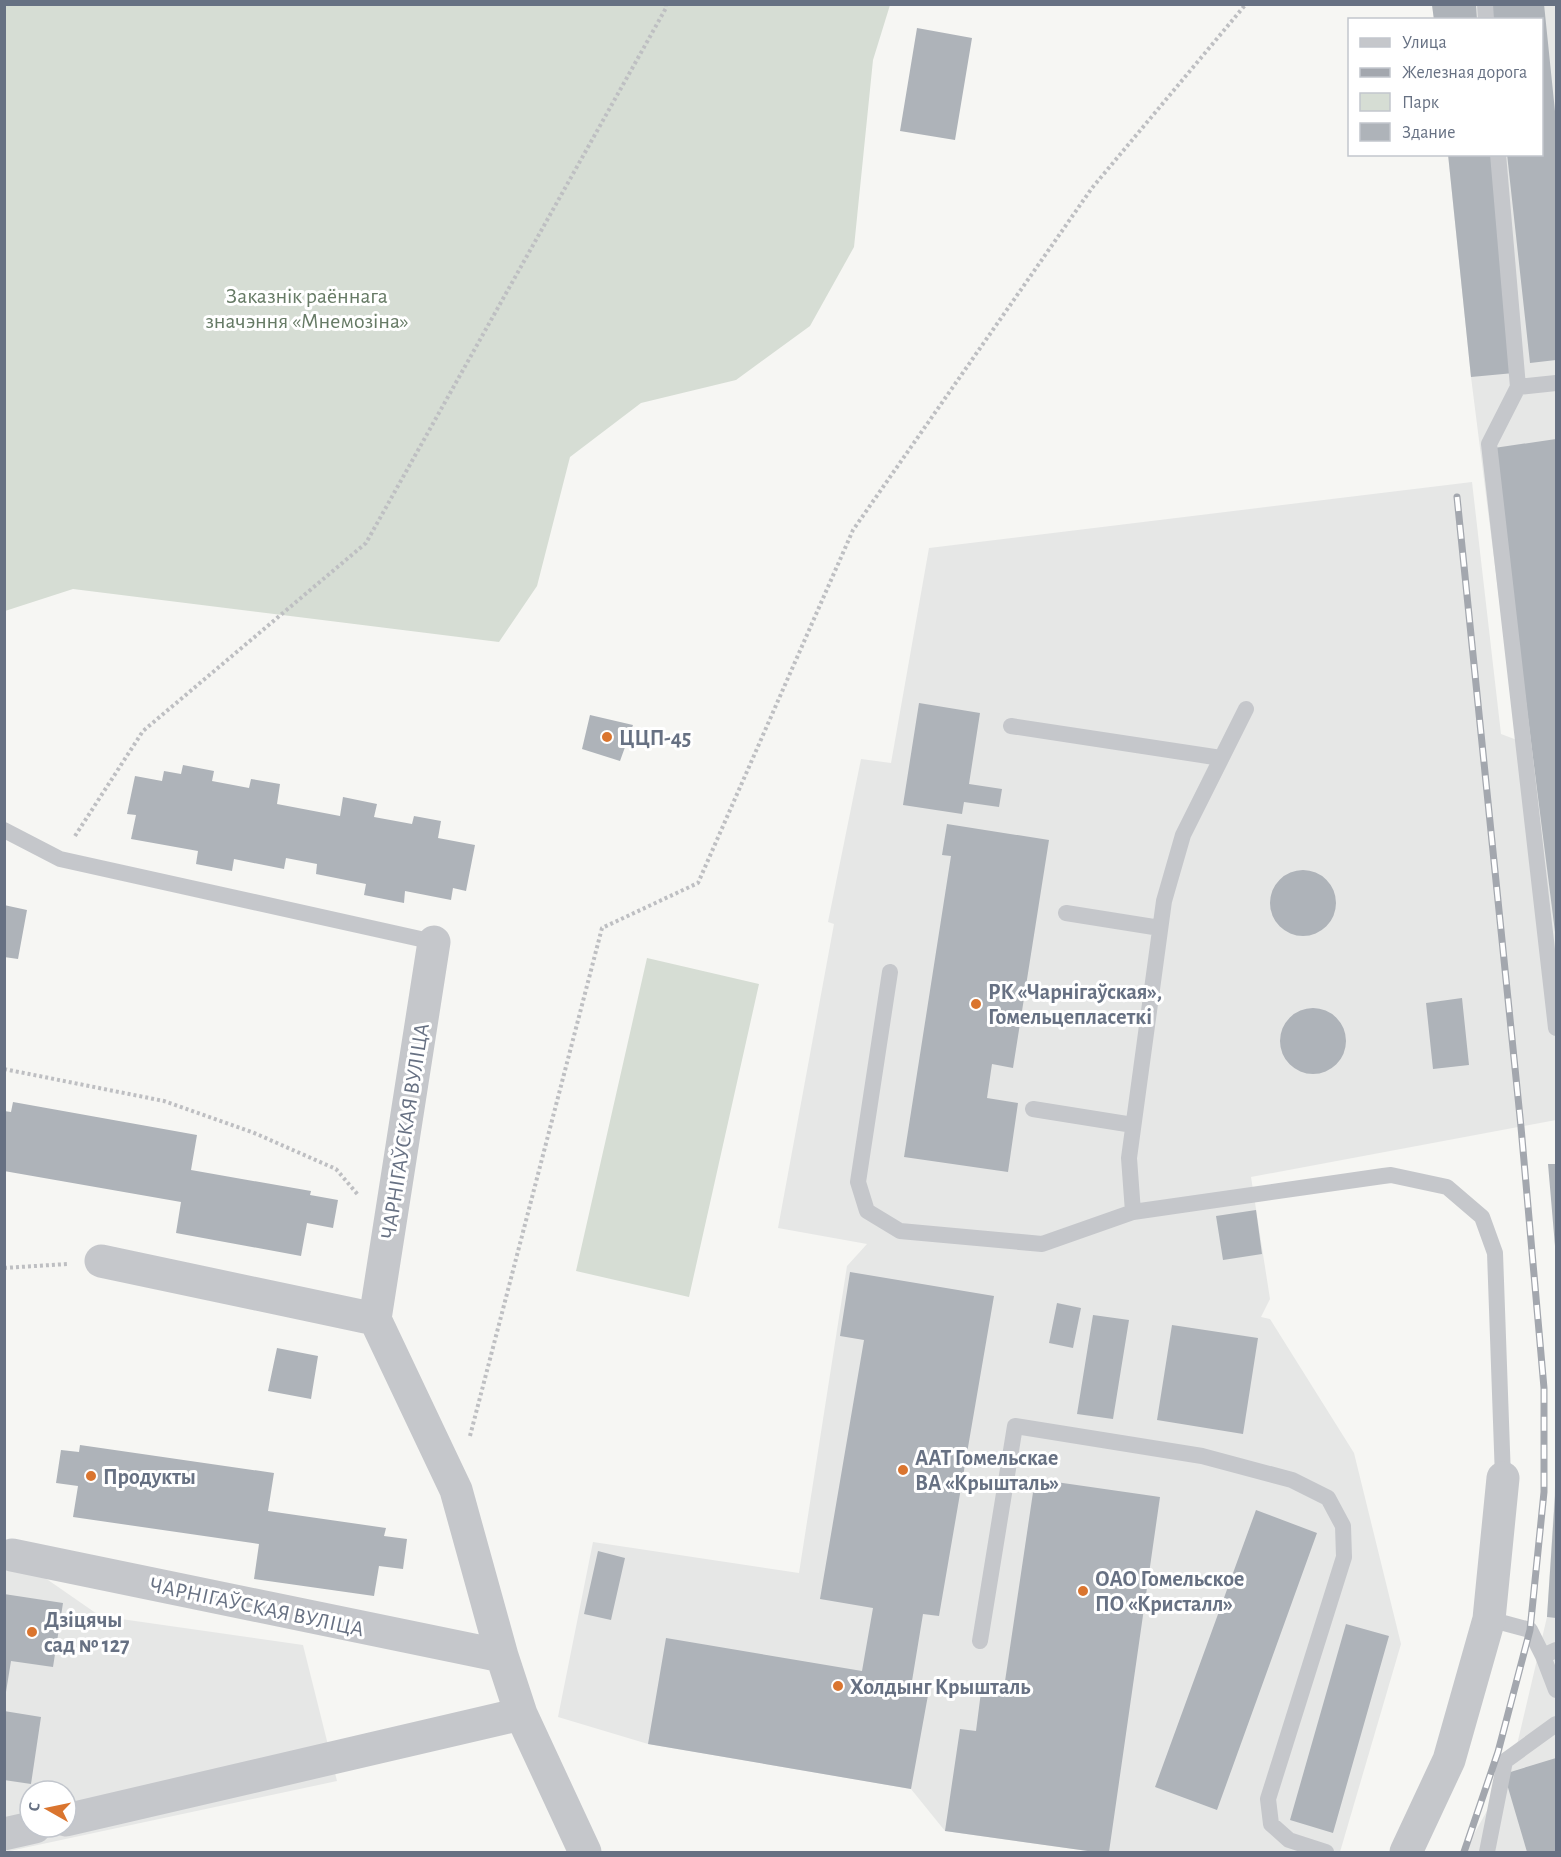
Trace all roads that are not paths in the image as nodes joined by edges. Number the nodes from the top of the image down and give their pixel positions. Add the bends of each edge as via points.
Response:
1 (1498, 156) edge
2 (1557, 383) edge
3 (1518, 387) junction
4 (1246, 709) dead end
5 (1011, 726) dead end
6 (1221, 758) junction
7 (4, 830) edge
8 (1066, 913) dead end
9 (1160, 928) junction
10 (434, 942) joint
11 (890, 972) dead end
12 (1557, 1028) edge
13 (1033, 1109) dead end
14 (1133, 1125) junction
15 (1133, 1212) junction
16 (101, 1261) road end
17 (375, 1319) junction
18 (1503, 1478) joint
19 (12, 1555) dead end
20 (1490, 1619) junction
21 (980, 1641) dead end
22 (1550, 1653) edge
23 (502, 1656) junction
24 (1557, 1690) edge
25 (521, 1714) junction
26 (1557, 1724) edge
27 (78, 1817) edge
28 (585, 1852) edge
29 (1326, 1852) edge
30 (1406, 1852) edge
31 (1487, 1852) edge

1 - 3 lane
2 - 3 lane
3 - 12 lane via 1489,444
4 - 6 lane
5 - 6 lane
6 - 9 lane via 1183,834
7 - 10 lane via 60,859
8 - 9 lane
9 - 14 lane
10 - 17 street, ЧАРНІГАЎСКАЯ ВУЛІЦА
11 - 15 lane via 858,1182 867,1211 900,1231 1042,1244
13 - 14 lane
14 - 15 lane via 1129,1158
15 - 18 lane via 1391,1175 1447,1187 1482,1217 1495,1253
16 - 17 street
17 - 23 street via 456,1490
18 - 20 street
19 - 23 street, ЧАРНІГАЎСКАЯ ВУЛІЦА
20 - 22 lane via 1530,1630
20 - 30 street via 1449,1760
21 - 29 lane via 1016,1426 1202,1456 1292,1480 1328,1498 1343,1526 1344,1557 1268,1799 1271,1824 1289,1840
22 - 24 lane
23 - 25 street
25 - 27 street
25 - 28 street
26 - 31 lane via 1504,1761

